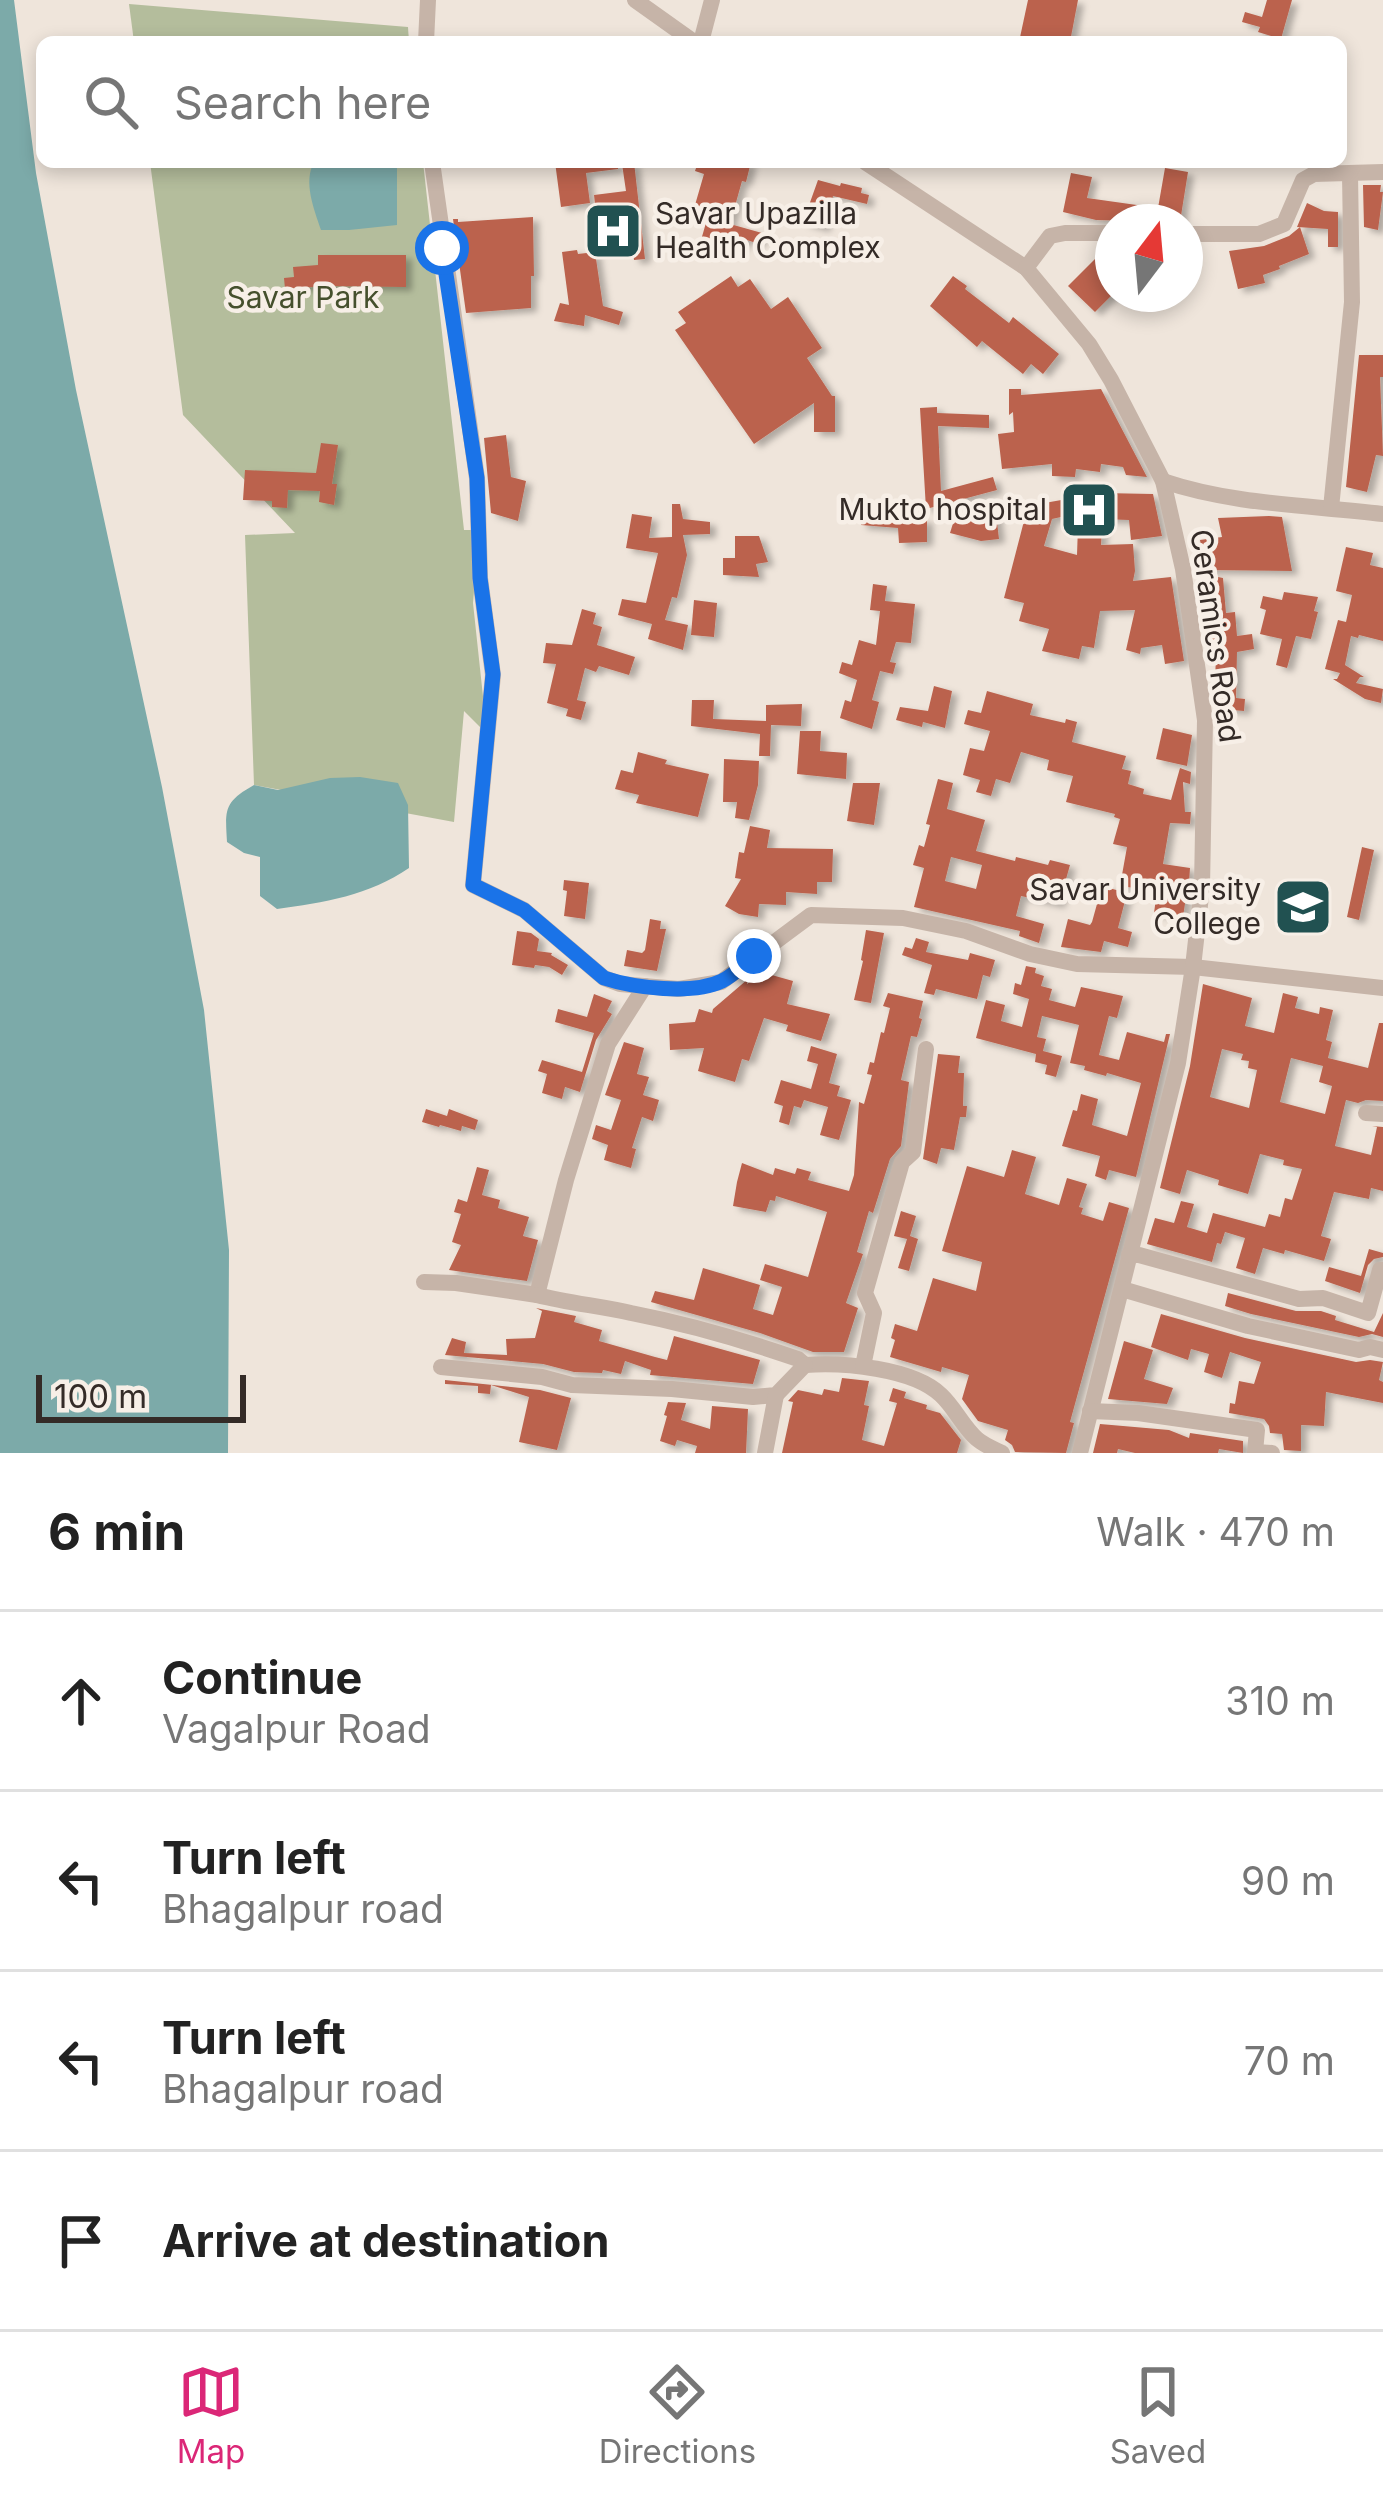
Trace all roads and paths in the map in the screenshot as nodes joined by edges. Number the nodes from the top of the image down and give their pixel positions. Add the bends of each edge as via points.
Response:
1 (428, 0) edge
2 (635, 0) edge
3 (712, 0) edge
4 (426, 36) edge
5 (689, 36) edge
6 (700, 36) edge
7 (433, 168) edge
8 (874, 168) edge
9 (1383, 172) edge
10 (1350, 174) junction
11 (1095, 233) edge
12 (1203, 234) edge
13 (1027, 268) junction
14 (1163, 481) junction
15 (1331, 508) junction
16 (1383, 514) edge
17 (1193, 967) junction
18 (644, 986) junction
19 (1383, 988) edge
20 (926, 1048) dead end
21 (1130, 1256) junction
22 (1383, 1270) edge
23 (424, 1282) dead end
24 (1122, 1289) junction
25 (537, 1295) junction
26 (1383, 1350) edge
27 (806, 1365) junction
28 (863, 1366) junction
29 (441, 1367) dead end
30 (776, 1395) junction
31 (1090, 1411) junction
32 (765, 1453) edge
33 (1002, 1453) edge
34 (1080, 1453) edge
35 (1271, 1453) edge

1 - 4 street
2 - 5 street
3 - 6 street
7 - 18 street via 477,478 493,674 473,885 524,910 604,978
8 - 13 street, Ceramics Road
9 - 10 street
10 - 12 street via 1303,180 1284,224 1272,230
10 - 15 street via 1352,302
11 - 13 street via 1050,236
13 - 14 street, Ceramics Road via 1089,344
14 - 15 street via 1228,498
14 - 17 street, Ceramics Road via 1205,720
15 - 16 street
17 - 18 street via 1077,964 903,918 811,915 721,982
17 - 19 street
17 - 21 street, Ceramics Road via 1178,1064
18 - 25 street via 608,1044
20 - 28 street via 913,1152 902,1162 865,1294 874,1313
21 - 22 street via 1368,1312
21 - 24 street, Ceramics Road
23 - 25 street
24 - 26 street via 1288,1335
24 - 31 street, Ceramics Road
25 - 27 street via 728,1336
27 - 28 street
27 - 30 street
28 - 33 street via 926,1383 978,1441
29 - 30 street via 572,1385
30 - 32 street
31 - 34 street, Ceramics Road
31 - 35 street via 1257,1430 1256,1452

